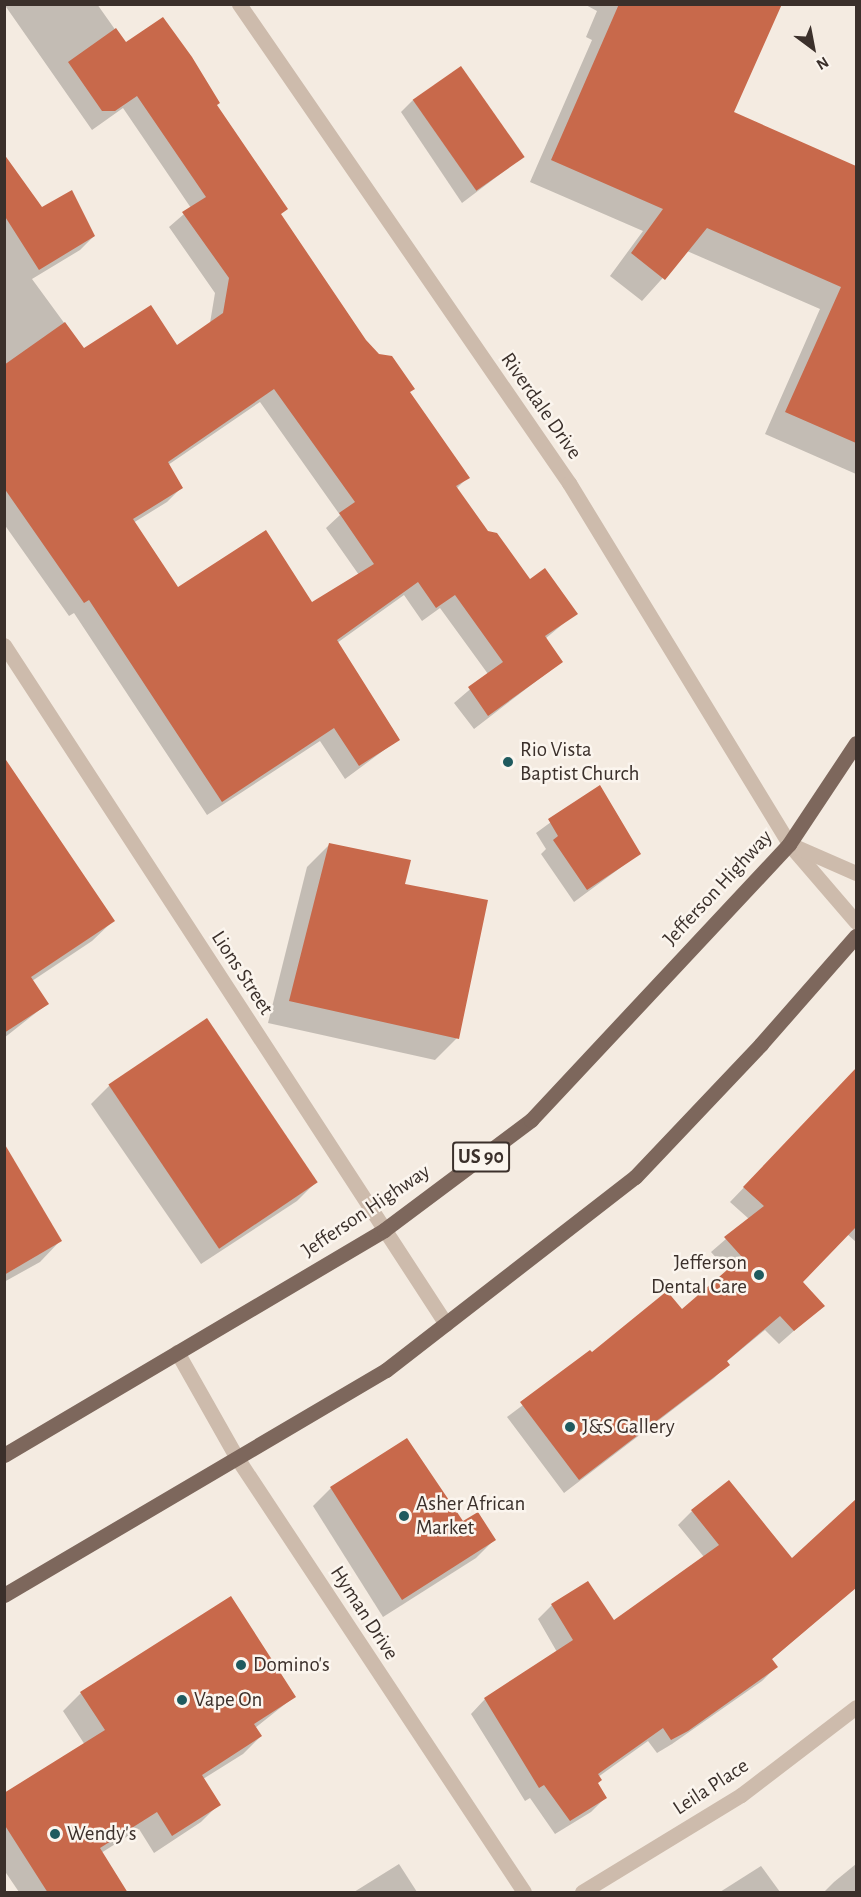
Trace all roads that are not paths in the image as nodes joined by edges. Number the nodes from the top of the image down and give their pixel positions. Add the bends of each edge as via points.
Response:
1 (239, 4) edge
2 (4, 645) edge
3 (856, 743) edge
4 (789, 844) junction
5 (856, 873) edge
6 (856, 922) edge
7 (856, 936) edge
8 (384, 1230) junction
9 (446, 1324) junction
10 (177, 1353) junction
11 (4, 1455) edge
12 (237, 1458) junction
13 (4, 1595) edge
14 (856, 1707) edge
15 (524, 1893) edge
16 (582, 1893) edge

1 - 4 street, Riverdale Drive via 568,483
2 - 8 street, Lions Street
3 - 4 main road, Jefferson Highway / US 90
4 - 5 street
4 - 6 street, Riverdale Drive
4 - 8 main road, Jefferson Highway / US 90 via 531,1120
7 - 9 main road via 635,1177
8 - 9 street, Lions Street
8 - 10 main road, Jefferson Highway / US 90
9 - 12 main road via 386,1370
10 - 11 main road, Jefferson Highway / US 90
10 - 12 street, Hyman Drive
12 - 13 main road
12 - 15 street, Hyman Drive
14 - 16 street, Leila Place via 741,1795

